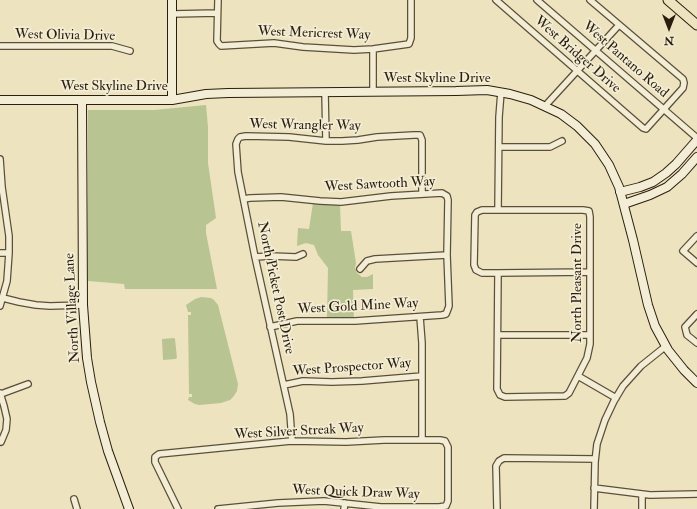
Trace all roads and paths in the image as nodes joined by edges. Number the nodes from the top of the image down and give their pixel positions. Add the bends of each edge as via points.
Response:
1 (172, 0) edge
2 (218, 0) edge
3 (411, 0) edge
4 (496, 0) edge
5 (537, 0) edge
6 (590, 0) edge
7 (668, 0) edge
8 (217, 13) junction
9 (172, 14) junction
10 (619, 25) junction
11 (697, 25) edge
12 (0, 46) edge
13 (373, 49) junction
14 (596, 50) junction
15 (130, 51) dead end
16 (577, 71) junction
17 (373, 92) junction
18 (501, 92) junction
19 (325, 93) junction
20 (0, 100) edge
21 (82, 100) junction
22 (172, 100) junction
23 (545, 106) junction
24 (664, 110) junction
25 (697, 139) edge
26 (238, 140) joint
27 (326, 140) junction
28 (562, 141) dead end
29 (499, 147) junction
30 (697, 157) edge
31 (0, 159) edge
32 (1, 187) edge
33 (620, 192) junction
34 (422, 194) junction
35 (244, 199) junction
36 (624, 204) junction
37 (498, 210) junction
38 (697, 236) edge
39 (0, 253) edge
40 (9, 253) junction
41 (303, 254) dead end
42 (447, 255) junction
43 (255, 257) junction
44 (697, 263) edge
45 (360, 269) dead end
46 (498, 272) junction
47 (590, 272) junction
48 (3, 298) junction
49 (82, 305) junction
50 (0, 306) edge
51 (697, 314) edge
52 (420, 317) junction
53 (270, 327) junction
54 (498, 335) junction
55 (590, 335) junction
56 (697, 343) edge
57 (666, 346) junction
58 (422, 376) junction
59 (578, 376) junction
60 (697, 382) edge
61 (28, 384) dead end
62 (284, 385) junction
63 (0, 394) edge
64 (616, 398) junction
65 (422, 440) junction
66 (292, 441) junction
67 (1, 442) edge
68 (595, 459) junction
69 (594, 488) junction
70 (642, 494) junction
71 (697, 494) edge
72 (74, 499) dead end
73 (267, 506) edge
74 (345, 506) edge
75 (446, 506) joint
76 (414, 508) edge
77 (77, 509) edge
78 (130, 509) edge
79 (178, 509) edge
80 (218, 509) edge
81 (497, 509) edge
82 (594, 509) edge
83 (642, 509) edge

1 - 9 street
2 - 8 street
3 - 13 street, West Mericrest Way via 409,44
4 - 16 street, West Bridger Drive
5 - 14 street, West Pantano Road
6 - 10 street
7 - 11 main road
8 - 9 street
8 - 13 street, West Mericrest Way via 217,41 221,46 274,43 328,49
9 - 22 street
10 - 14 street
10 - 24 street via 683,79 683,88
12 - 15 street, West Olivia Drive via 112,46
13 - 17 street
14 - 16 street
14 - 24 street, West Pantano Road
16 - 23 street
16 - 24 street, West Bridger Drive via 643,128 646,129
17 - 18 street, West Skyline Drive
17 - 19 street, West Skyline Drive
18 - 23 street, West Skyline Drive
18 - 29 street
19 - 22 street, West Skyline Drive via 216,93
19 - 27 street
20 - 21 street, West Skyline Drive
21 - 22 street, West Skyline Drive
21 - 49 street, North Village Lane
23 - 33 street, West Skyline Drive via 577,126 595,144 609,165
24 - 25 street, West Pantano Road
25 - 33 street via 676,164 653,182
26 - 27 street, West Wrangler Way via 246,136
26 - 35 street, North Picket Post Drive via 238,172
27 - 34 street, West Wrangler Way via 420,135
28 - 29 street via 550,147
29 - 37 street
30 - 36 street via 667,187
31 - 32 street
32 - 40 street via 9,236
33 - 36 street, West Skyline Drive
34 - 35 street, West Sawtooth Way via 341,202 281,197
34 - 42 street, West Sawtooth Way via 442,193 447,196
35 - 43 street, North Picket Post Drive
36 - 57 street, West Skyline Drive via 648,305
37 - 46 street via 482,210 475,216 474,264 476,270 482,273
37 - 47 street, North Pleasant Drive via 588,212
38 - 44 street via 683,251
39 - 40 street
40 - 48 street
41 - 43 street via 296,257
42 - 45 street via 375,259
42 - 52 street, West Gold Mine Way via 448,310 446,314
43 - 53 street, North Picket Post Drive
46 - 47 street
46 - 54 street
47 - 55 street, North Pleasant Drive
48 - 49 street via 36,305
48 - 50 street
49 - 78 street, North Village Lane via 87,358 95,401 108,451
51 - 56 street via 686,327 687,335
52 - 53 street, West Gold Mine Way via 297,321
52 - 58 street
53 - 62 street, North Picket Post Drive
54 - 55 street
54 - 59 street, North Pleasant Drive via 497,389 500,395 565,396
55 - 59 street, North Pleasant Drive via 587,358
57 - 60 street, West Skyline Drive via 684,370
57 - 64 street via 641,366
58 - 62 street, West Prospector Way via 362,381 303,381
58 - 65 street
59 - 64 street
61 - 63 street
62 - 66 street, North Picket Post Drive
63 - 67 street via 7,419
64 - 68 street via 603,426
65 - 66 street, West Silver Streak Way
65 - 75 street, West Silver Streak Way via 445,441 448,446
66 - 79 street, West Silver Streak Way via 159,454 155,457 155,462
68 - 69 street
68 - 81 street via 504,458 496,466
69 - 70 street
69 - 82 street
70 - 71 street
70 - 83 street
72 - 77 street
73 - 74 street, West Quick Draw Way via 324,501
73 - 80 street, West Quick Draw Way
74 - 76 street, West Quick Draw Way
75 - 76 street, West Quick Draw Way

